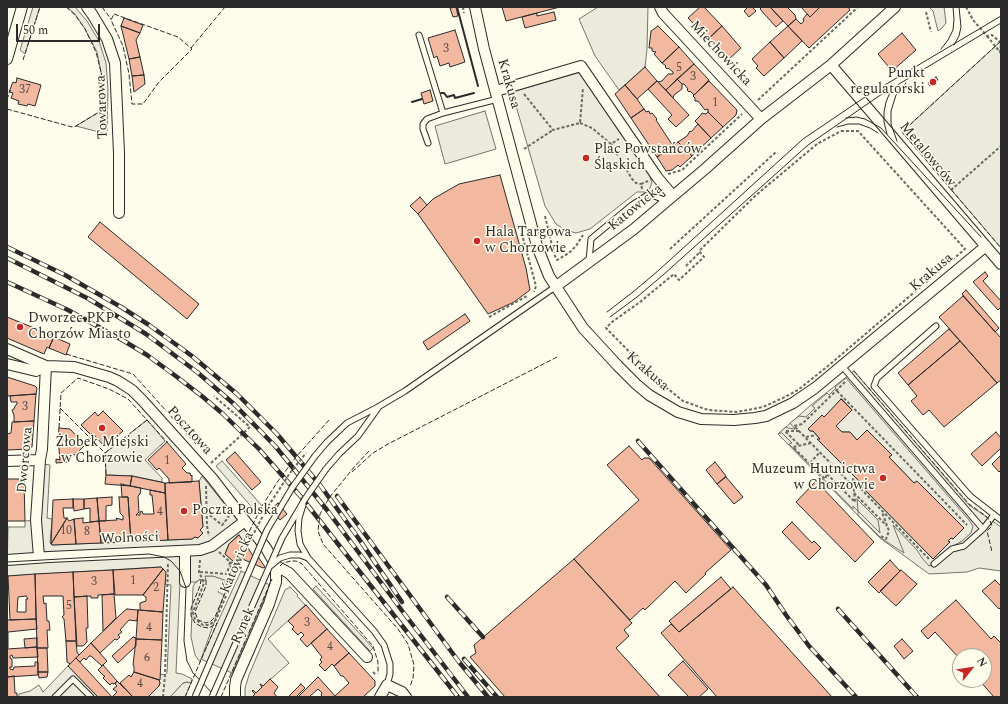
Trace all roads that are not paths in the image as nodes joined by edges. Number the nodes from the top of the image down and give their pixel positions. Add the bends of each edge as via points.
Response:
1 (22, 7) edge
2 (87, 7) edge
3 (475, 7) edge
4 (660, 7) edge
5 (894, 7) edge
6 (419, 35) dead end
7 (7, 59) edge
8 (831, 64) junction
9 (497, 95) junction
10 (443, 113) junction
11 (761, 119) junction
12 (428, 143) dead end
13 (670, 199) junction
14 (118, 213) dead end
15 (986, 246) junction
16 (589, 263) junction
17 (1001, 264) edge
18 (555, 287) junction
19 (936, 326) dead end
20 (7, 349) edge
21 (7, 364) edge
22 (841, 365) junction
23 (46, 366) junction
24 (378, 407) junction
25 (40, 460) junction
26 (7, 461) edge
27 (305, 499) junction
28 (994, 515) junction
29 (245, 520) junction
30 (1001, 520) edge
31 (983, 528) junction
32 (185, 551) junction
33 (39, 557) junction
34 (308, 558) junction
35 (7, 560) edge
36 (934, 564) road end
37 (272, 568) junction
38 (185, 577) road end
39 (367, 657) dead end
40 (387, 685) junction
41 (55, 697) edge
42 (91, 697) edge
43 (195, 697) edge
44 (212, 697) edge
45 (236, 697) edge
46 (380, 697) edge
47 (406, 697) edge

1 - 7 street
2 - 14 street, Towarowa via 107,39 115,63 119,153
3 - 9 street, Krakusa
4 - 11 street, Miechowicka
5 - 8 street, Katowicka
6 - 10 lane
8 - 11 street, Katowicka
8 - 15 street, Metalowców
9 - 10 lane
9 - 13 street via 581,66
9 - 18 street, Krakusa via 537,246
10 - 12 lane via 427,119 423,124
11 - 13 street, Katowicka
13 - 16 street, Katowicka
13 - 16 lane via 649,194 632,205 591,239
15 - 17 street, Metalowców
15 - 22 street, Krakusa
16 - 18 street, Katowicka
18 - 22 street, Krakusa via 583,328 636,384 678,412 701,419 734,420 766,416 816,388
18 - 24 lane, Katowicka
19 - 28 lane via 877,378 874,386 970,496
20 - 23 street
21 - 23 street via 36,371
22 - 31 lane
23 - 25 street, Dworcowa
23 - 29 street, Pocztowa via 81,369 118,381 135,392 212,478
24 - 27 lane, Katowicka, bridge via 358,436 326,469
24 - 43 lane, Katowicka, bridge via 347,423 315,456 292,488 267,530
25 - 26 street
25 - 33 street, Dworcowa via 36,520
27 - 34 lane, bridge via 298,531 300,544
27 - 37 lane, Katowicka, bridge via 282,538
28 - 30 lane
28 - 31 lane
29 - 32 street, Wolności via 212,546
29 - 37 street, Pocztowa via 266,548
31 - 36 lane via 964,546 952,549
32 - 33 street, Wolności
32 - 38 street
33 - 35 street, Wolności
34 - 37 lane, bridge via 290,555 280,558
34 - 40 lane via 382,641 390,660
37 - 39 street via 289,573
37 - 44 lane, Katowicka, bridge
37 - 45 street, Rynek via 277,579 275,587 237,677
40 - 46 street
40 - 47 street via 402,692
41 - 42 lane via 73,679

